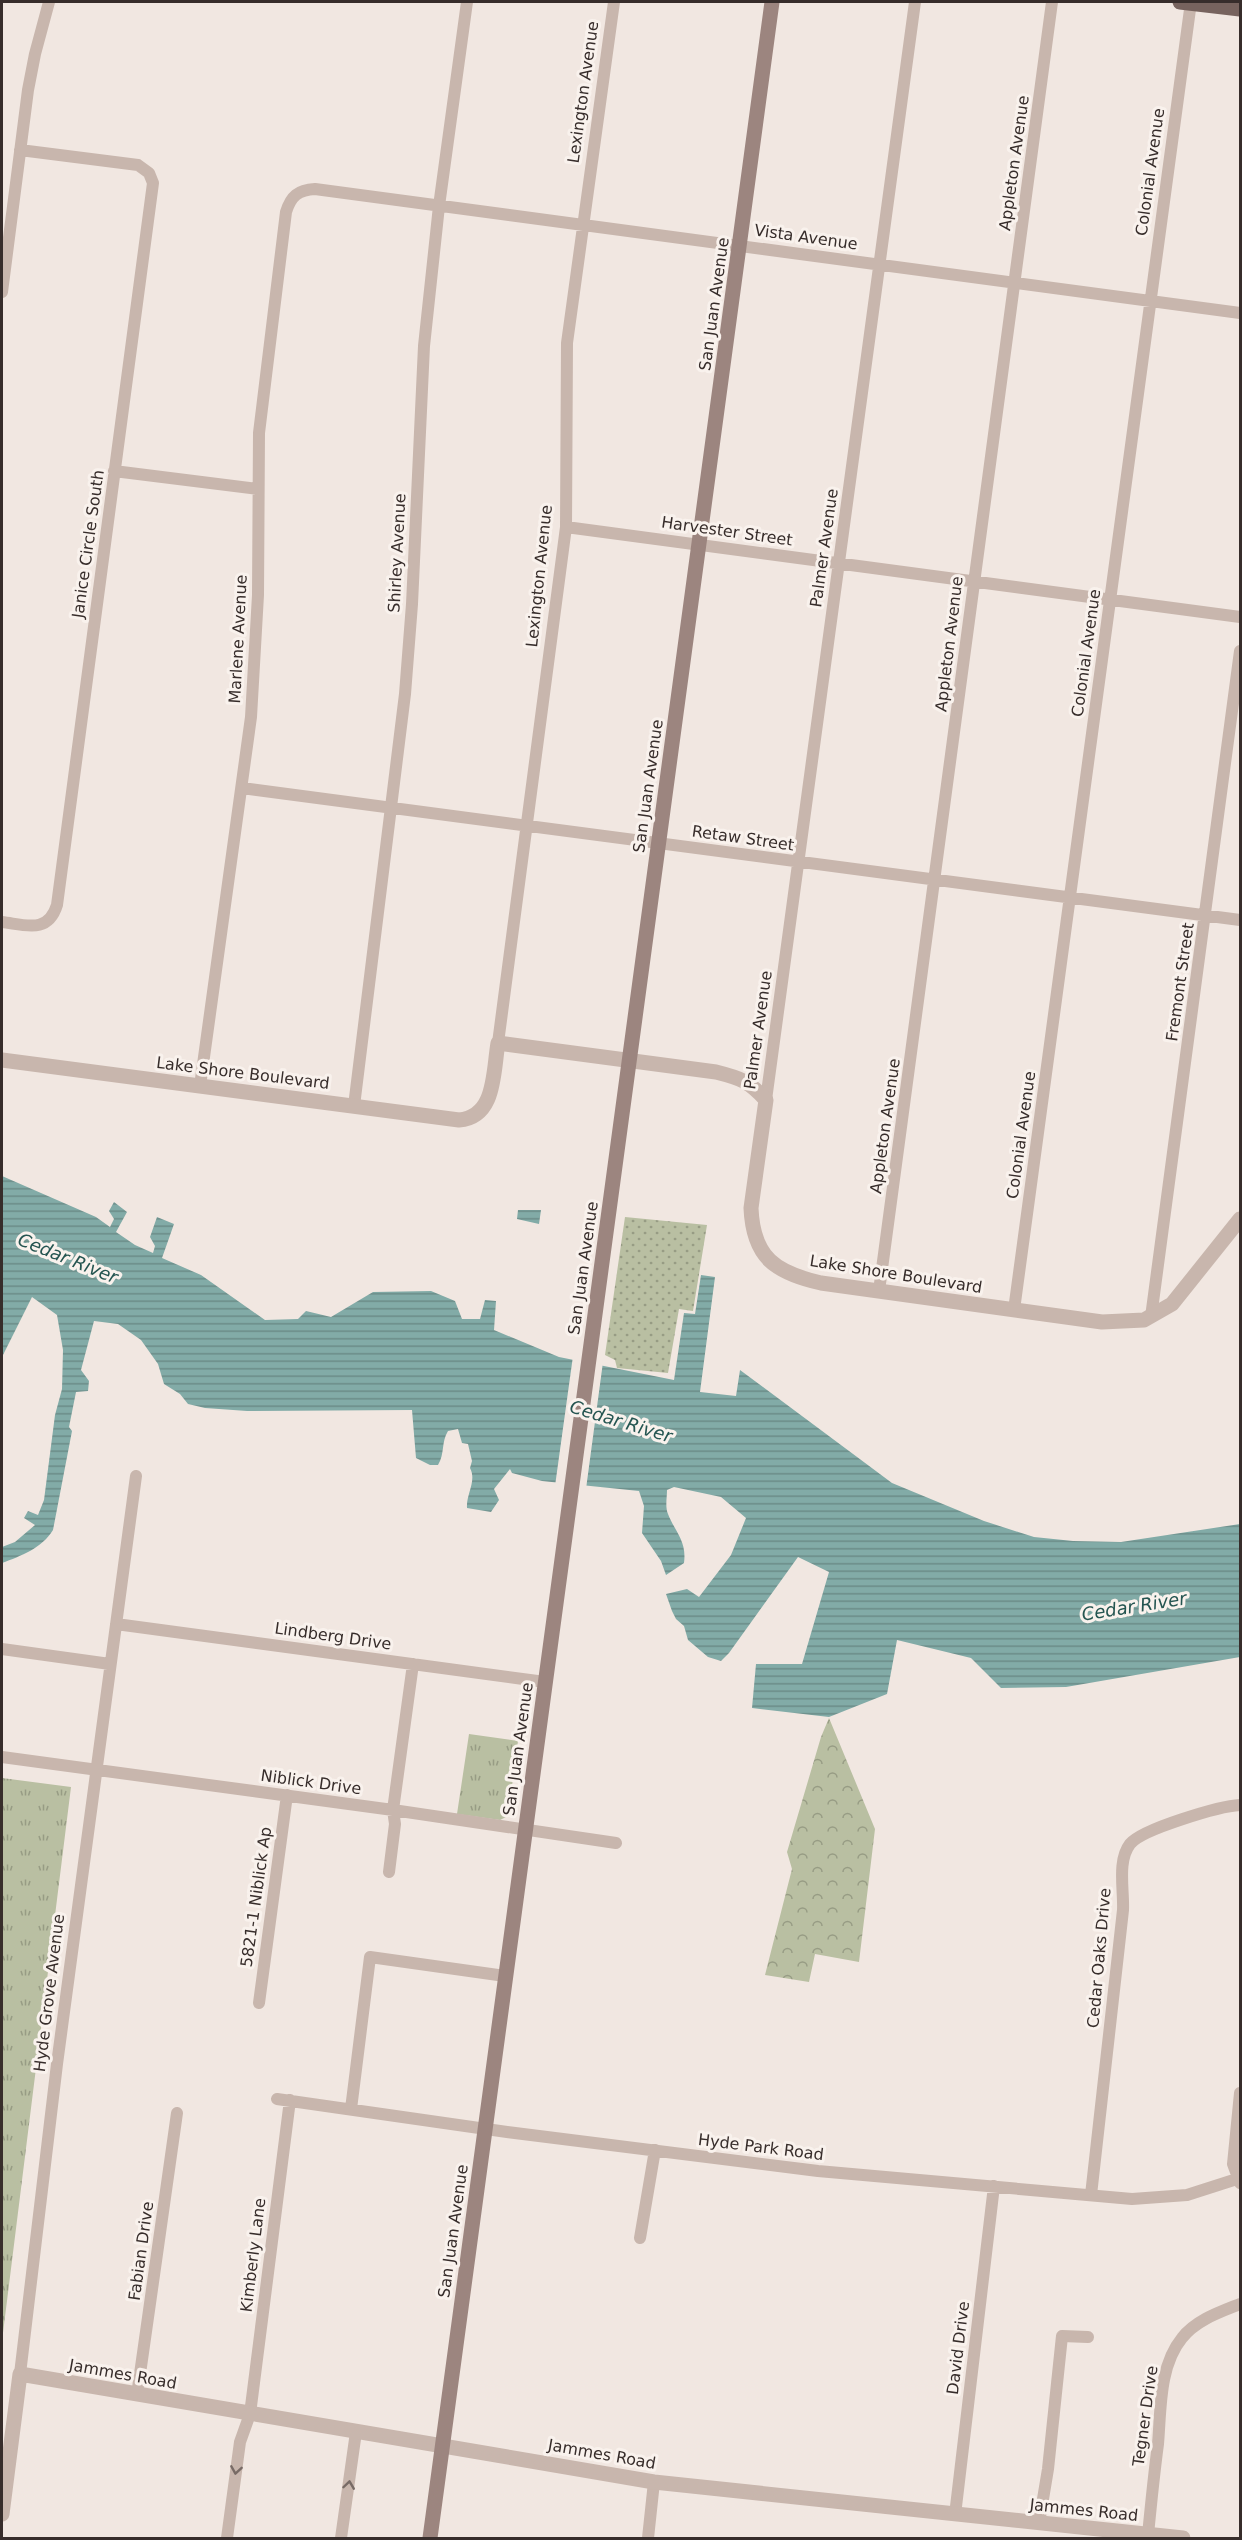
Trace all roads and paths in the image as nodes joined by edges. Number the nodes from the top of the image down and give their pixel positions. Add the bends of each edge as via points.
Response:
1 (49, 2) edge
2 (468, 2) edge
3 (614, 2) edge
4 (772, 2) edge
5 (915, 2) edge
6 (1052, 2) edge
7 (1187, 2) edge
8 (1240, 9) edge
9 (20, 150) junction
10 (296, 194) joint
11 (439, 206) junction
12 (582, 224) junction
13 (740, 245) junction
14 (879, 264) junction
15 (1014, 283) junction
16 (2, 292) edge
17 (1149, 301) junction
18 (1240, 313) edge
19 (114, 471) junction
20 (258, 489) junction
21 (566, 527) junction
22 (699, 544) junction
23 (839, 563) junction
24 (974, 581) junction
25 (1110, 599) junction
26 (1240, 617) edge
27 (1240, 651) edge
28 (242, 789) junction
29 (391, 808) junction
30 (526, 826) junction
31 (659, 843) junction
32 (798, 861) junction
33 (935, 879) junction
34 (1069, 898) junction
35 (1205, 916) junction
36 (1240, 920) edge
37 (2, 922) edge
38 (498, 1043) junction
39 (2, 1060) edge
40 (629, 1060) junction
41 (200, 1086) junction
42 (765, 1100) junction
43 (354, 1106) junction
44 (479, 1114) joint
45 (1240, 1219) edge
46 (879, 1291) junction
47 (1014, 1310) junction
48 (1151, 1317) junction
49 (136, 1476) dead end
50 (116, 1624) junction
51 (2, 1649) edge
52 (110, 1664) junction
53 (413, 1664) junction
54 (545, 1682) junction
55 (2, 1757) edge
56 (95, 1770) junction
57 (286, 1795) junction
58 (1240, 1805) edge
59 (393, 1810) junction
60 (525, 1830) junction
61 (616, 1843) dead end
62 (389, 1872) dead end
63 (505, 1976) junction
64 (259, 2003) dead end
65 (1240, 2092) edge
66 (283, 2099) joint
67 (351, 2109) junction
68 (177, 2113) dead end
69 (485, 2129) junction
70 (654, 2150) junction
71 (1240, 2180) edge
72 (994, 2186) junction
73 (1091, 2195) junction
74 (640, 2238) dead end
75 (1240, 2304) edge
76 (1088, 2337) dead end
77 (20, 2374) junction
78 (137, 2395) junction
79 (250, 2414) junction
80 (356, 2432) junction
81 (442, 2445) junction
82 (654, 2481) junction
83 (2, 2514) edge
84 (955, 2515) junction
85 (1039, 2523) junction
86 (1148, 2535) junction
87 (227, 2538) edge
88 (341, 2538) edge
89 (430, 2538) edge
90 (648, 2538) edge
91 (1183, 2538) edge

1 - 9 street via 35,54
2 - 11 street, Shirley Avenue
3 - 12 street, Lexington Avenue
4 - 13 main road, San Juan Avenue
5 - 14 street, Palmer Avenue
6 - 15 street, Appleton Avenue
7 - 8 main road
7 - 17 street, Colonial Avenue
9 - 16 street
9 - 19 street, Janice Circle South via 138,165 149,173 153,183
10 - 11 street, Vista Avenue via 315,189
10 - 20 street, Marlene Avenue via 286,212 259,433
11 - 12 street, Vista Avenue
11 - 29 street, Shirley Avenue via 420,388 412,604
12 - 13 street, Vista Avenue
12 - 21 street, Lexington Avenue via 567,343
13 - 14 street, Vista Avenue
13 - 22 main road, San Juan Avenue
14 - 15 street, Vista Avenue
14 - 23 street, Palmer Avenue
15 - 17 street, Vista Avenue
15 - 24 street, Appleton Avenue
17 - 18 street, Vista Avenue
17 - 25 street, Colonial Avenue
19 - 20 street
19 - 37 street, Janice Circle South via 57,905 44,924
20 - 28 street, Marlene Avenue via 255,671
21 - 22 street, Harvester Street
21 - 30 street, Lexington Avenue
22 - 23 street, Harvester Street
22 - 31 main road, San Juan Avenue
23 - 24 street, Harvester Street
23 - 32 street, Palmer Avenue
24 - 25 street, Harvester Street
24 - 33 street, Appleton Avenue
25 - 26 street, Harvester Street
25 - 34 street, Colonial Avenue
27 - 35 street, Fremont Street
28 - 29 street, Retaw Street
28 - 41 street, Marlene Avenue
29 - 30 street, Retaw Street
29 - 43 street, Shirley Avenue
30 - 31 street, Retaw Street
30 - 38 street, Lexington Avenue
31 - 32 street, Retaw Street
31 - 40 main road, San Juan Avenue
32 - 33 street, Retaw Street
32 - 42 street, Palmer Avenue
33 - 34 street, Retaw Street
33 - 46 street, Appleton Avenue
34 - 35 street, Retaw Street
34 - 47 street, Colonial Avenue
35 - 36 street, Retaw Street
35 - 48 street, Fremont Street
38 - 40 street
38 - 44 street, Lexington Avenue via 490,1096
39 - 41 street, Lake Shore Boulevard
40 - 42 street via 741,1078
40 - 54 main road, San Juan Avenue
41 - 43 street, Lake Shore Boulevard
42 - 46 street, Lake Shore Boulevard via 751,1209 752,1228 763,1253 773,1265 800,1278
43 - 44 street, Lake Shore Boulevard via 459,1120
45 - 48 street, Lake Shore Boulevard via 1185,1291
46 - 47 street, Lake Shore Boulevard
47 - 48 street, Lake Shore Boulevard via 1116,1323
49 - 50 street, Hyde Grove Avenue
50 - 52 street, Hyde Grove Avenue
50 - 53 street, Lindberg Drive
51 - 52 street
52 - 56 street, Hyde Grove Avenue
53 - 54 street, Lindberg Drive
53 - 59 street
54 - 60 main road, San Juan Avenue
55 - 56 street, Niblick Drive
56 - 57 street, Niblick Drive
56 - 77 street, Hyde Grove Avenue
57 - 59 street, Niblick Drive
57 - 64 street, 5821-1 Niblick Ap
58 - 73 street, Cedar Oaks Drive via 1210,1811 1142,1835 1129,1845 1125,1854 1123,1907
59 - 60 street, Niblick Drive
59 - 62 street
60 - 61 street, Niblick Drive
60 - 63 main road, San Juan Avenue
63 - 67 street via 370,1957
63 - 69 main road, San Juan Avenue
65 - 71 street via 1233,2164
66 - 67 street, Hyde Park Road
66 - 79 street, Kimberly Lane
67 - 69 street, Hyde Park Road
68 - 78 street, Fabian Drive
69 - 70 street, Hyde Park Road
69 - 81 main road, San Juan Avenue
70 - 72 street, Hyde Park Road via 818,2171
70 - 74 street
71 - 73 street, Hyde Park Road via 1187,2195 1159,2198
72 - 73 street, Hyde Park Road
72 - 84 street, David Drive
75 - 86 street, Tegner Drive via 1196,2325 1173,2350 1165,2378
76 - 85 street via 1062,2336
77 - 78 street, Jammes Road
77 - 83 street, Hyde Grove Avenue
78 - 79 street, Jammes Road
79 - 80 street, Jammes Road
79 -> 87 street, Kimberly Lane via 240,2442
80 - 81 street, Jammes Road
88 -> 80 street
81 - 82 street, Jammes Road
81 - 89 main road, San Juan Avenue
82 - 84 street, Jammes Road
82 - 90 street
84 - 85 street, Jammes Road
85 - 86 street, Jammes Road
86 - 91 street, Jammes Road

